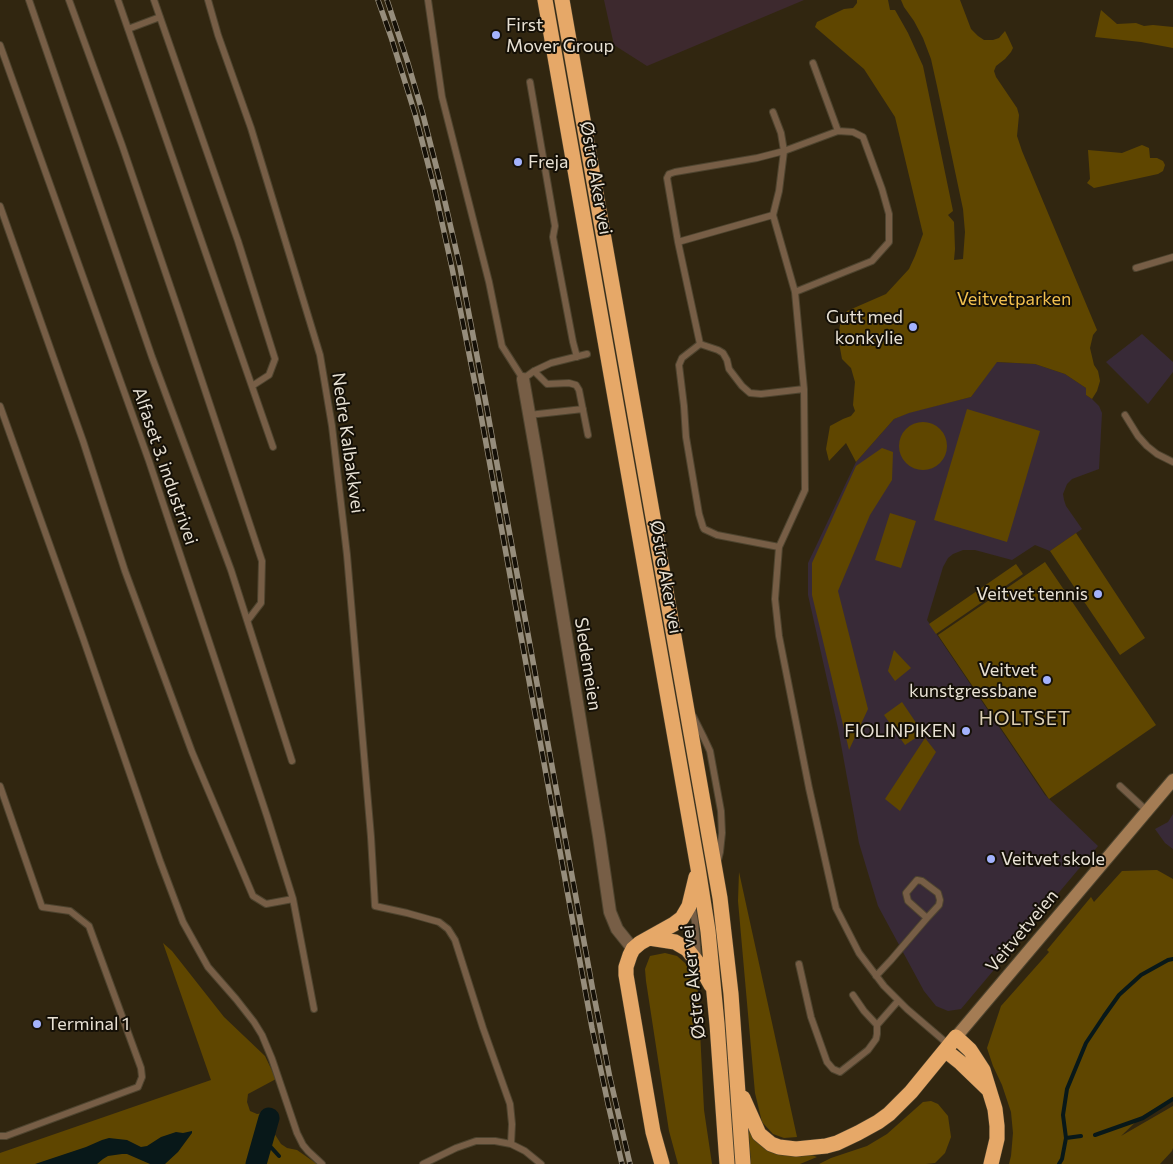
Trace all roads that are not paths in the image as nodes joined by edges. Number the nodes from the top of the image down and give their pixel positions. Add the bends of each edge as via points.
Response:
1 (29, 0) edge
2 (69, 0) edge
3 (118, 0) edge
4 (154, 0) edge
5 (208, 0) edge
6 (428, 0) edge
7 (545, 0) edge
8 (562, 0) edge
9 (160, 17) junction
10 (128, 29) junction
11 (0, 45) edge
12 (813, 64) dead end
13 (530, 82) dead end
14 (773, 112) dead end
15 (838, 131) junction
16 (784, 151) junction
17 (0, 206) edge
18 (773, 215) junction
19 (678, 242) junction
20 (1173, 257) edge
21 (1136, 268) dead end
22 (795, 292) junction
23 (700, 344) junction
24 (587, 354) dead end
25 (577, 357) junction
26 (534, 371) junction
27 (522, 379) junction
28 (252, 386) junction
29 (804, 389) junction
30 (0, 406) edge
31 (583, 409) junction
32 (529, 415) junction
33 (1125, 415) dead end
34 (588, 434) dead end
35 (273, 447) dead end
36 (1173, 462) edge
37 (779, 547) junction
38 (248, 620) junction
39 (292, 761) dead end
40 (1173, 780) edge
41 (0, 786) edge
42 (1120, 786) dead end
43 (1147, 811) junction
44 (698, 868) junction
45 (294, 899) junction
46 (690, 900) junction
47 (927, 918) junction
48 (649, 938) junction
49 (633, 949) junction
50 (698, 962) junction
51 (799, 964) dead end
52 (876, 976) junction
53 (714, 991) junction
54 (854, 995) dead end
55 (898, 1001) junction
56 (314, 1009) dead end
57 (876, 1025) junction
58 (950, 1045) junction
59 (737, 1085) junction
60 (0, 1136) edge
61 (511, 1144) junction
62 (322, 1164) edge
63 (423, 1164) edge
64 (541, 1164) edge
65 (662, 1164) edge
66 (727, 1164) edge
67 (743, 1164) edge
68 (991, 1164) edge

1 - 38 lane, Alfaset 3. industrivei via 152,357
2 - 38 lane via 180,315 262,562 261,603
3 - 10 lane
4 - 9 lane
5 - 61 lane, Nedre Kalbakkvei via 320,355 347,554 375,906 439,922 455,940 510,1104
6 - 27 lane via 442,97 502,346
7 - 44 highway, Østre Aker vei
8 - 59 highway, Østre Aker vei via 720,898
9 - 10 lane
9 - 28 lane via 238,241 275,359 269,375
10 - 28 lane
11 - 45 lane, Alfaset 3. industrivei via 148,461
12 - 15 lane
13 - 25 lane via 555,226 553,237
14 - 16 lane
15 - 16 lane
15 - 22 lane via 853,132 865,143 890,214 889,242 872,261
16 - 18 lane
16 - 19 lane via 669,174 667,178
17 - 45 lane via 125,571 196,761 253,896 266,904
18 - 19 lane
18 - 22 lane
19 - 23 lane
20 - 21 lane
22 - 29 lane
23 - 29 lane via 723,353 729,369 750,393
23 - 37 lane via 682,358 679,365 686,437 703,527 717,534
24 - 25 lane
25 - 26 lane via 550,363
26 - 27 lane
26 - 31 lane via 547,384 576,385
27 - 32 street, Sledemeien
28 - 35 lane
29 - 37 lane via 805,490
30 - 62 lane via 184,922 208,967 262,1034 297,1133 303,1145
31 - 32 lane
31 - 34 lane
32 - 49 street, Sledemeien via 610,912 617,929
33 - 36 lane via 1147,446
37 - 52 lane via 775,599 779,636 813,807 836,908 859,954
38 - 39 lane, Alfaset 3. industrivei
40 - 43 street, Veitvetveien
41 - 60 lane via 42,907 70,911 89,926 142,1077 138,1087
42 - 43 lane
43 - 58 street, Veitvetveien
44 - 46 highway
44 - 53 highway, Østre Aker vei
45 - 56 lane, Alfaset 3. industrivei
46 - 48 highway via 682,918
46 - 50 lane
47 - 47 lane via 940,900 938,893 917,880 906,893 908,901
47 - 52 lane
48 - 49 highway
48 - 50 highway via 675,942 687,949
49 - 65 highway via 626,975 653,1132
50 - 53 highway
51 - 57 lane via 811,1017 827,1062 833,1069 840,1072 868,1050 876,1039
52 - 55 lane
53 - 66 highway, Østre Aker vei
54 - 57 lane
55 - 57 lane
55 - 58 lane
58 - 59 highway via 889,1114 858,1134 826,1146 796,1149 771,1144 752,1121
58 - 68 highway via 961,1063 989,1091 997,1126
59 - 67 highway, Østre Aker vei
61 - 63 lane via 476,1141
61 - 64 lane

